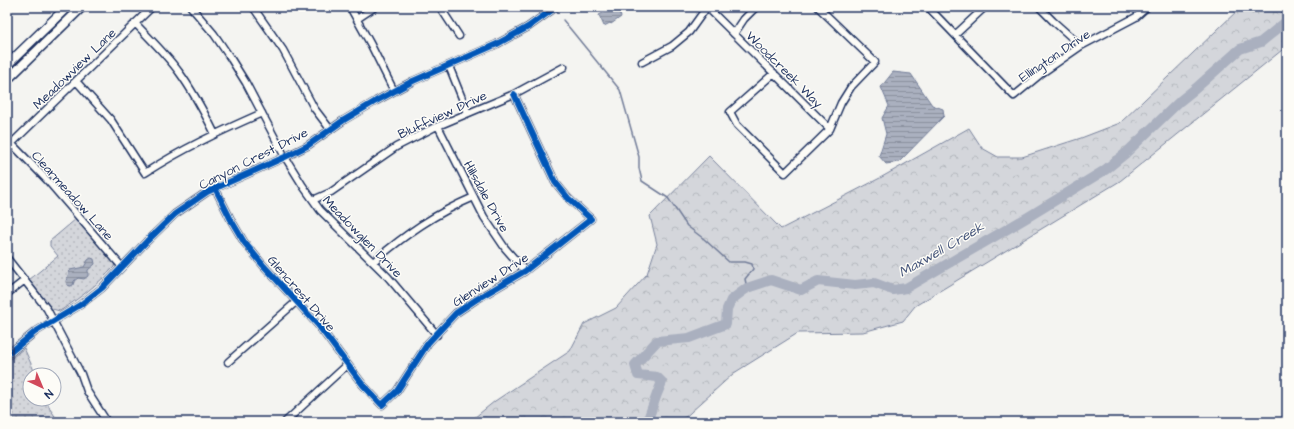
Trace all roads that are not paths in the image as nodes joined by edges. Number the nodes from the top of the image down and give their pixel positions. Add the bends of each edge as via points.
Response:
1 (67, 7) edge
2 (82, 7) edge
3 (152, 7) edge
4 (191, 7) edge
5 (253, 7) edge
6 (350, 7) edge
7 (375, 7) edge
8 (440, 7) edge
9 (556, 7) edge
10 (707, 7) edge
11 (756, 7) edge
12 (818, 7) edge
13 (928, 7) edge
14 (985, 7) edge
15 (1039, 7) edge
16 (1147, 7) edge
17 (357, 19) junction
18 (135, 23) junction
19 (734, 34) junction
20 (956, 35) junction
21 (459, 36) dead end
22 (1081, 46) junction
23 (642, 62) dead end
24 (7, 65) edge
25 (449, 66) junction
26 (564, 67) dead end
27 (774, 73) junction
28 (7, 80) edge
29 (76, 82) junction
30 (394, 91) junction
31 (514, 94) junction
32 (262, 113) junction
33 (468, 113) junction
34 (438, 126) junction
35 (830, 129) junction
36 (330, 130) junction
37 (215, 134) junction
38 (9, 141) edge
39 (285, 157) junction
40 (216, 188) junction
41 (474, 197) junction
42 (313, 200) junction
43 (7, 258) edge
44 (374, 262) junction
45 (122, 267) junction
46 (525, 271) junction
47 (25, 280) junction
48 (7, 294) edge
49 (297, 301) junction
50 (53, 320) junction
51 (437, 335) junction
52 (7, 355) edge
53 (228, 362) dead end
54 (347, 365) junction
55 (382, 405) joint
56 (107, 422) edge
57 (285, 422) edge

1 - 24 main road
2 - 28 main road
3 - 18 street, Meadowview Lane
4 - 32 street, Meadowglen Drive via 231,59
5 - 36 street via 283,50 314,108
6 - 17 street
7 - 17 street
8 - 21 street
9 - 25 street, Canyon Crest Drive via 528,27
10 - 19 street, Woodcreek Way
10 - 23 street via 689,32 672,46
11 - 19 street
12 - 35 street via 875,62 851,87
13 - 20 street
14 - 20 street
15 - 22 street
16 - 22 street, Ellington Drive via 1136,17
17 - 30 street
18 - 29 street, Meadowview Lane
18 - 37 street via 179,71
19 - 27 street, Woodcreek Way
20 - 22 street, Ellington Drive via 1014,96
25 - 30 street, Canyon Crest Drive
25 - 33 street
26 - 31 street, Bluffview Drive
27 - 35 street, Woodcreek Way
27 - 35 street via 730,112 737,125 785,173
29 - 37 street via 111,120 145,173
29 - 38 street, Meadowview Lane
30 - 36 street, Canyon Crest Drive
31 - 33 street, Bluffview Drive
31 - 46 street, Glenview Drive via 555,182 590,219
32 - 37 street
32 - 39 street, Meadowglen Drive
33 - 34 street, Bluffview Drive
34 - 41 street, Hillsdale Drive
34 - 42 street, Bluffview Drive via 396,147 331,192
36 - 39 street, Canyon Crest Drive
38 - 45 street, Clearmeadow Lane via 48,180
39 - 40 street, Canyon Crest Drive
39 - 42 street, Meadowglen Drive
40 - 45 street, Canyon Crest Drive via 175,214
40 - 49 street, Glencrest Drive via 244,242
41 - 44 street via 450,207 402,237
41 - 46 street, Hillsdale Drive via 493,233
42 - 44 street, Meadowglen Drive via 320,210
43 - 47 street
44 - 51 street, Meadowglen Drive
45 - 50 street, Canyon Crest Drive via 102,288
46 - 51 street, Glenview Drive via 456,313
47 - 48 street
47 - 50 street
49 - 53 street
49 - 54 street, Glencrest Drive
50 - 52 street, Canyon Crest Drive
50 - 56 street via 87,391
51 - 55 street, Glenview Drive via 428,344 397,391
54 - 55 street, Glencrest Drive
54 - 57 street

